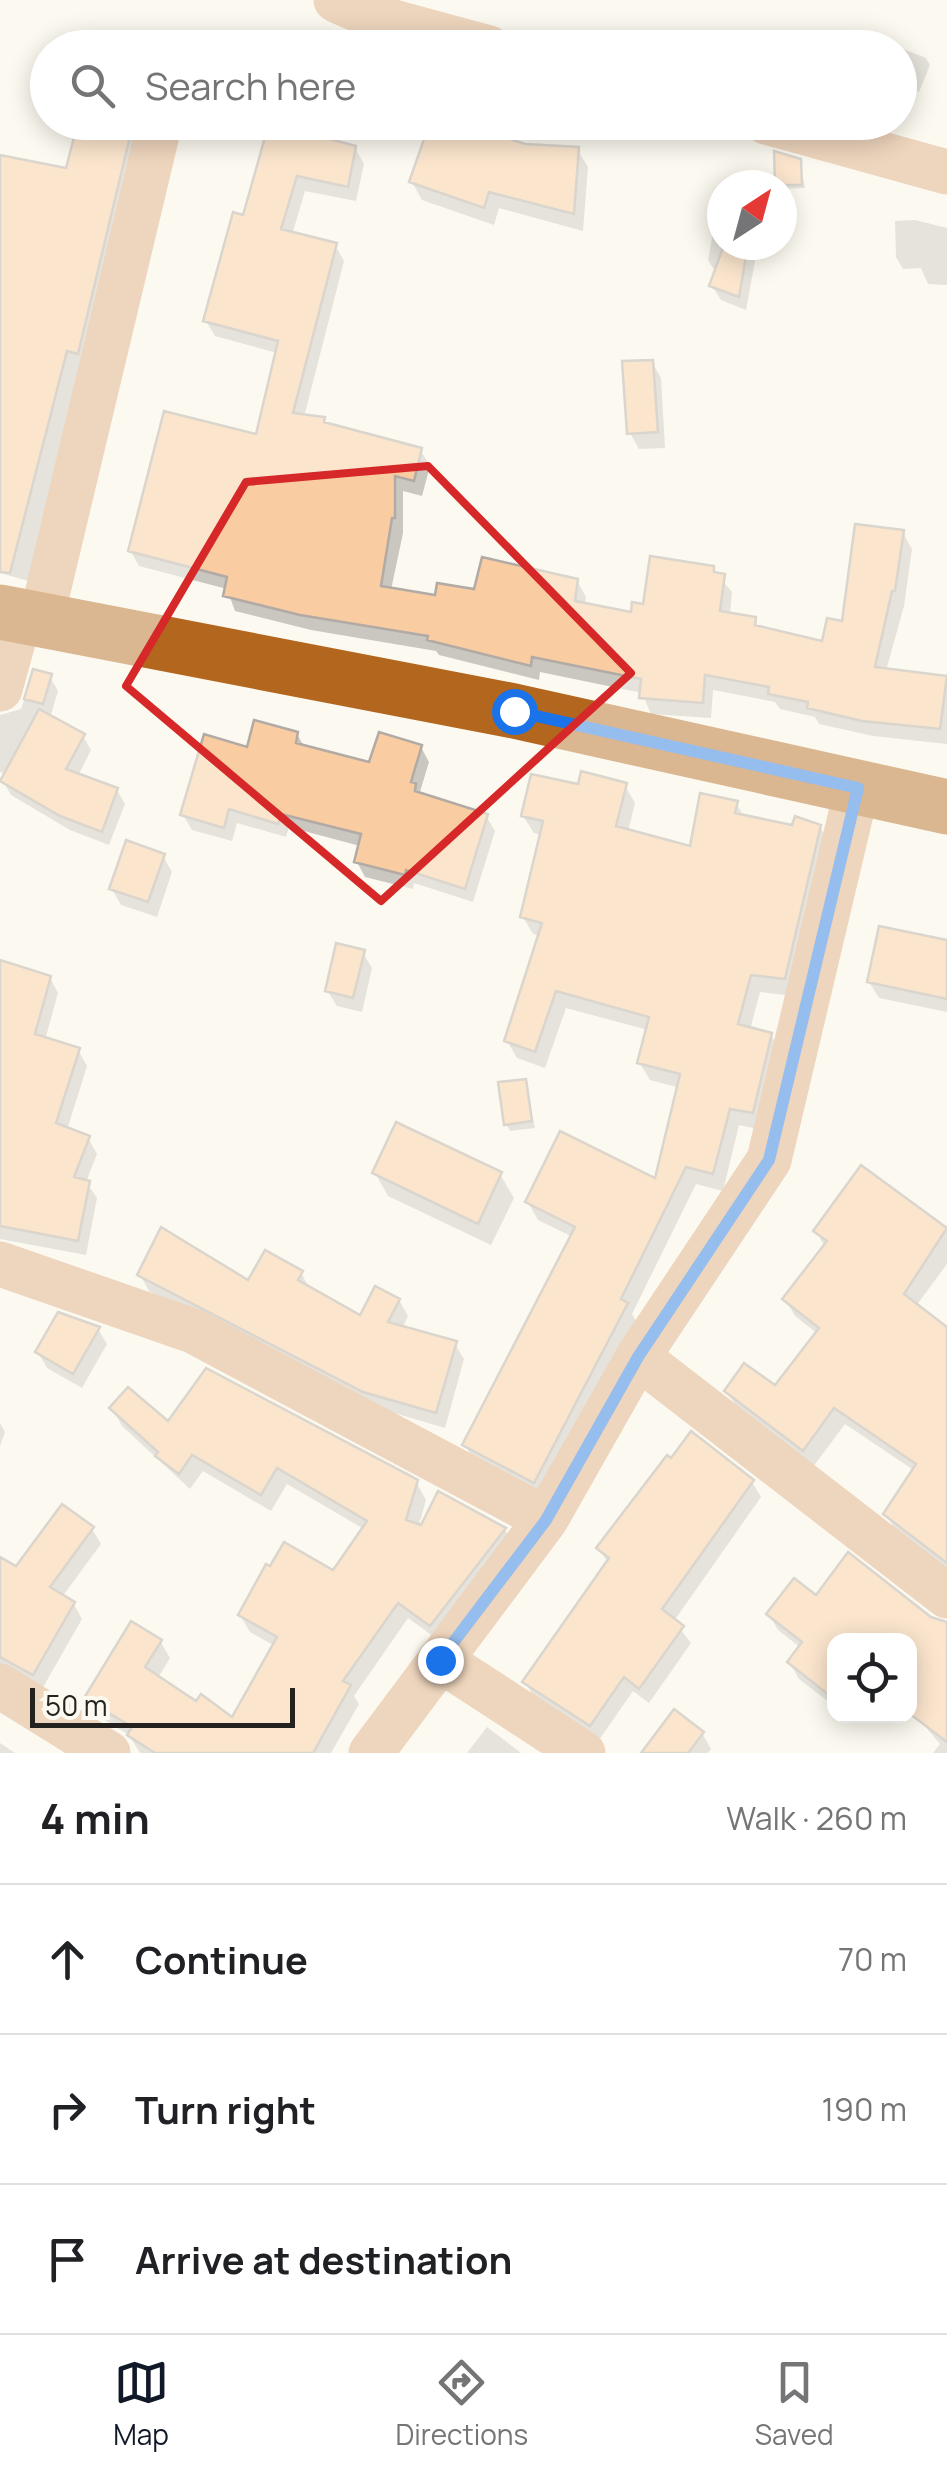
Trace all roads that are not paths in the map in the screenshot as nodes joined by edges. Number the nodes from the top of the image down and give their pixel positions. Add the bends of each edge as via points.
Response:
1 (365, 5) edge
2 (437, 30) edge
3 (155, 140) edge
4 (831, 140) edge
5 (947, 172) edge
6 (20, 616) edge
7 (0, 689) edge
8 (858, 788) junction
9 (947, 808) edge
10 (0, 1264) edge
11 (638, 1357) junction
12 (546, 1520) junction
13 (947, 1596) edge
14 (440, 1660) junction
15 (0, 1686) edge
16 (108, 1753) edge
17 (371, 1753) edge
18 (583, 1753) edge

1 - 2 street
3 - 6 street
4 - 5 street
6 - 7 street
6 - 8 main road via 514,711
8 - 9 main road
8 - 11 street via 769,1160
10 - 12 street via 193,1331
11 - 12 street
11 - 13 street
12 - 14 street
14 - 17 street
14 - 18 street
15 - 16 street

